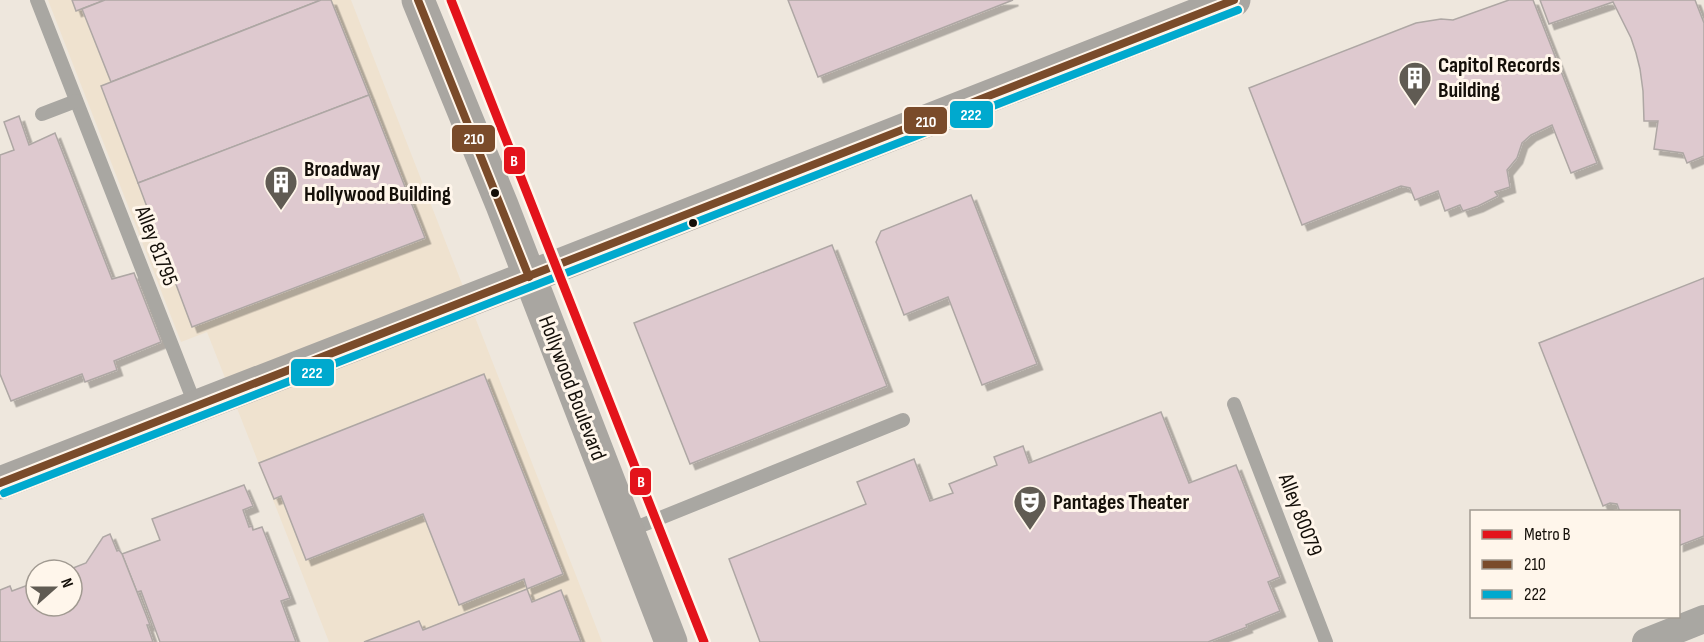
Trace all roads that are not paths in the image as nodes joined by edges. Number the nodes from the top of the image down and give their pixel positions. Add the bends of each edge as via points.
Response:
1 (37, 0) edge
2 (418, 0) edge
3 (1234, 0) edge
4 (76, 100) junction
5 (42, 114) dead end
6 (529, 278) junction
7 (1234, 404) dead end
8 (196, 407) junction
9 (903, 420) dead end
10 (0, 483) edge
11 (628, 531) junction
12 (1704, 619) edge
13 (671, 642) edge
14 (1326, 642) edge
15 (1646, 642) edge

1 - 4 lane, Alley 81795
2 - 6 main road, Hollywood Boulevard
3 - 6 main road
4 - 5 lane
4 - 8 lane, Alley 81795
6 - 8 main road
6 - 11 main road, Hollywood Boulevard
7 - 14 lane, Alley 80079
8 - 10 main road
9 - 11 lane
11 - 13 main road, Hollywood Boulevard
12 - 15 street

